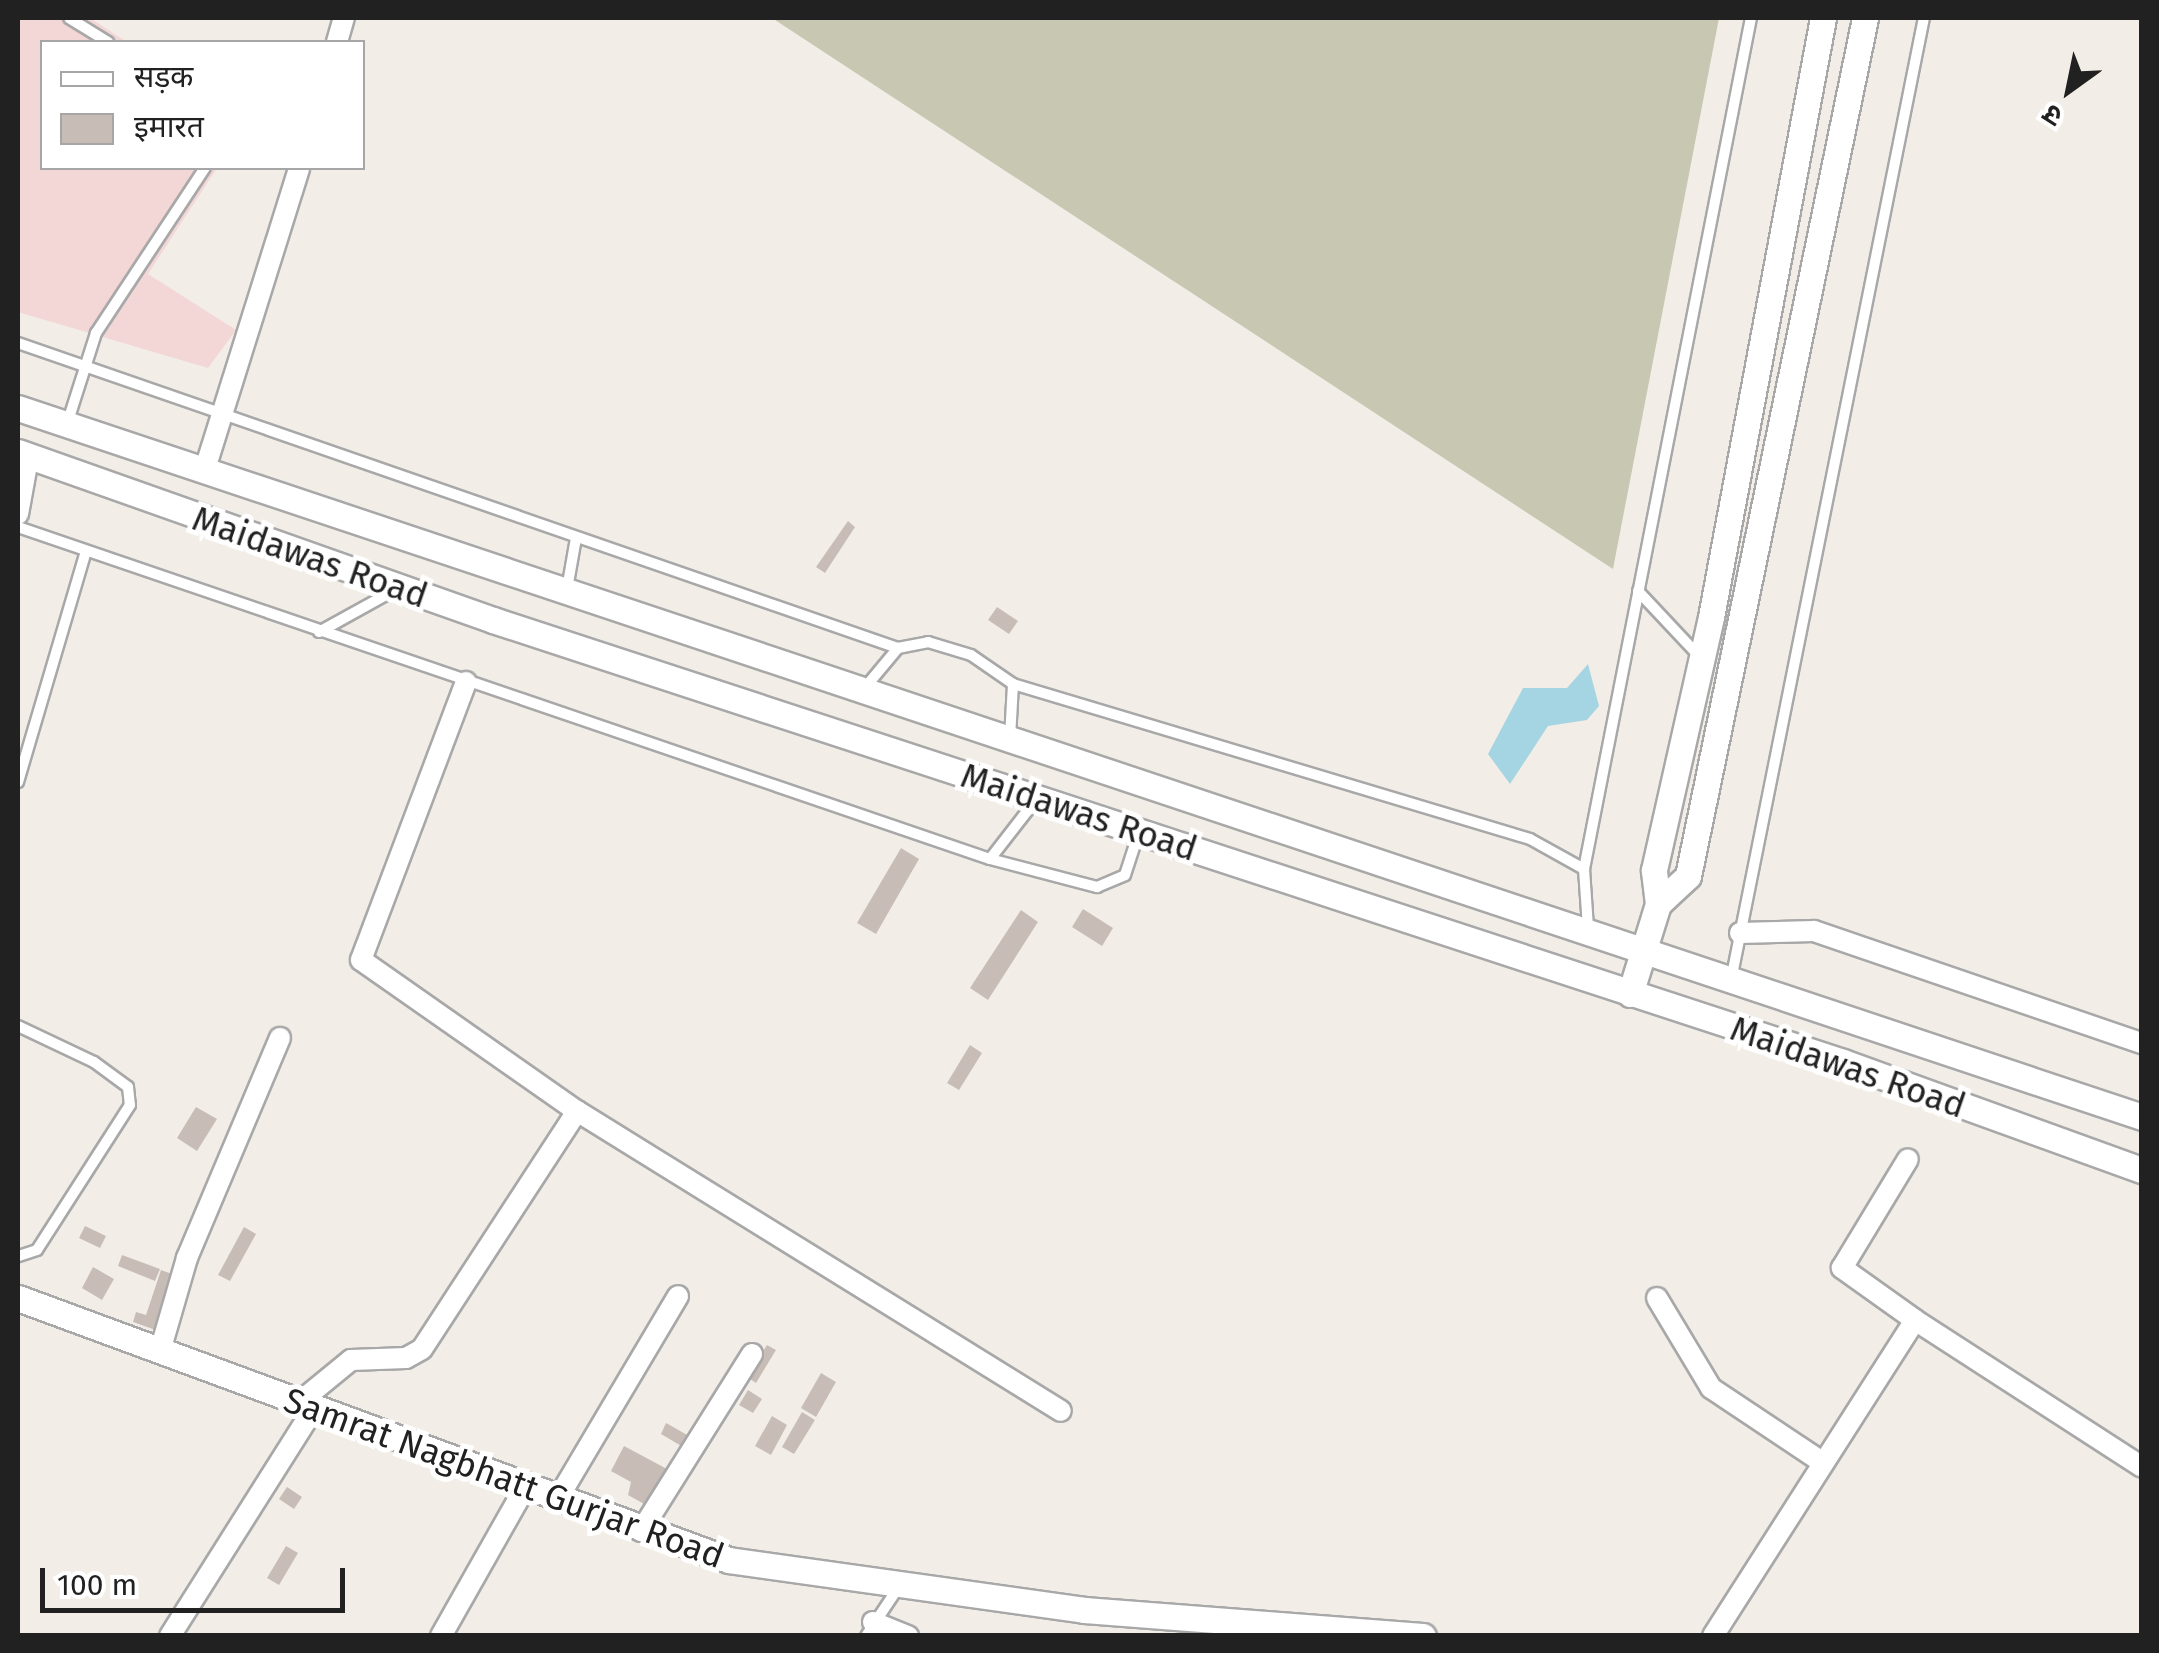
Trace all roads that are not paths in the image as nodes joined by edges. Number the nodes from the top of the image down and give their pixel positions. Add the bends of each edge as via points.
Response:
1 (69, 18) edge
2 (1751, 18) edge
3 (1824, 18) edge
4 (1865, 18) edge
5 (1924, 18) edge
6 (105, 40) edge
7 (204, 170) edge
8 (298, 170) edge
9 (18, 343) edge
10 (82, 366) junction
11 (18, 408) edge
12 (217, 414) junction
13 (67, 425) junction
14 (23, 455) edge
15 (204, 472) junction
16 (18, 514) edge
17 (18, 527) edge
18 (576, 538) junction
19 (86, 551) junction
20 (400, 588) junction
21 (1638, 591) junction
22 (566, 595) junction
23 (319, 632) junction
24 (898, 648) junction
25 (1702, 659) junction
26 (466, 682) junction
27 (1014, 684) junction
28 (862, 691) junction
29 (1010, 738) junction
30 (18, 782) edge
31 (1036, 800) junction
32 (1139, 830) junction
33 (990, 859) junction
34 (1584, 869) junction
35 (1658, 904) junction
36 (1588, 927) junction
37 (1740, 933) junction
38 (1643, 946) junction
39 (1732, 975) junction
40 (1630, 994) junction
41 (18, 1026) edge
42 (280, 1038) dead end
43 (2142, 1043) edge
44 (577, 1111) junction
45 (2142, 1116) edge
46 (1908, 1159) dead end
47 (2142, 1170) edge
48 (18, 1256) edge
49 (678, 1296) dead end
50 (18, 1298) edge
51 (1658, 1298) dead end
52 (1915, 1320) junction
53 (160, 1351) junction
54 (752, 1354) dead end
55 (304, 1408) junction
56 (1061, 1411) dead end
57 (1822, 1462) junction
58 (2142, 1467) edge
59 (524, 1489) junction
60 (557, 1500) junction
61 (641, 1531) junction
62 (900, 1584) junction
63 (869, 1629) edge
64 (1313, 1630) edge
65 (170, 1636) edge
66 (441, 1636) edge
67 (908, 1636) edge
68 (1423, 1636) edge
69 (1713, 1636) edge

1 - 6 lane
2 - 21 lane
3 - 25 street
4 - 35 street via 1688,876
5 - 37 lane
7 - 10 lane
8 - 12 street
9 - 10 lane
10 - 12 lane
10 - 13 lane
11 - 13 street, Maidawas Road
12 - 15 street
12 - 18 lane
13 - 15 street, Maidawas Road
14 - 16 street
14 - 20 street, Maidawas Road
15 - 22 street, Maidawas Road
17 - 19 lane
18 - 22 lane
18 - 24 lane
19 - 23 lane
19 - 30 lane
20 - 23 lane
20 - 31 street, Maidawas Road
21 - 25 lane
21 - 34 lane
22 - 28 street, Maidawas Road
23 - 26 lane
24 - 27 lane via 928,642 971,655
24 - 28 lane
25 - 35 street via 1654,870
26 - 33 lane
26 - 44 street via 361,960
27 - 29 lane
27 - 34 lane via 1530,839
28 - 29 street, Maidawas Road
29 - 36 street, Maidawas Road
31 - 32 street, Maidawas Road
31 - 33 lane
32 - 33 lane via 1125,875 1097,887
32 - 40 street, Maidawas Road
34 - 36 lane
35 - 38 street
36 - 38 street, Maidawas Road
37 - 39 lane
37 - 43 street via 1814,930
38 - 39 street, Maidawas Road
38 - 40 street
39 - 45 street, Maidawas Road
40 - 47 street, Maidawas Road
41 - 48 lane via 94,1062 128,1087 130,1106 37,1250
42 - 53 street via 186,1258 186,1280
44 - 55 street via 422,1349 406,1358 350,1360
44 - 56 street
46 - 52 street via 1842,1268
49 - 60 street
50 - 53 street, Samrat Nagbhatt Gurjar Road
51 - 57 street via 1711,1388
52 - 57 street
52 - 58 street
53 - 55 street, Samrat Nagbhatt Gurjar Road
54 - 61 street
55 - 59 street, Samrat Nagbhatt Gurjar Road
55 - 65 street
57 - 69 street
59 - 60 street, Samrat Nagbhatt Gurjar Road
59 - 66 street
60 - 61 street, Samrat Nagbhatt Gurjar Road
61 - 62 street, Samrat Nagbhatt Gurjar Road via 728,1560
62 - 63 lane
62 - 64 street, Samrat Nagbhatt Gurjar Road via 1084,1610
63 - 67 street
64 - 68 street, Samrat Nagbhatt Gurjar Road

